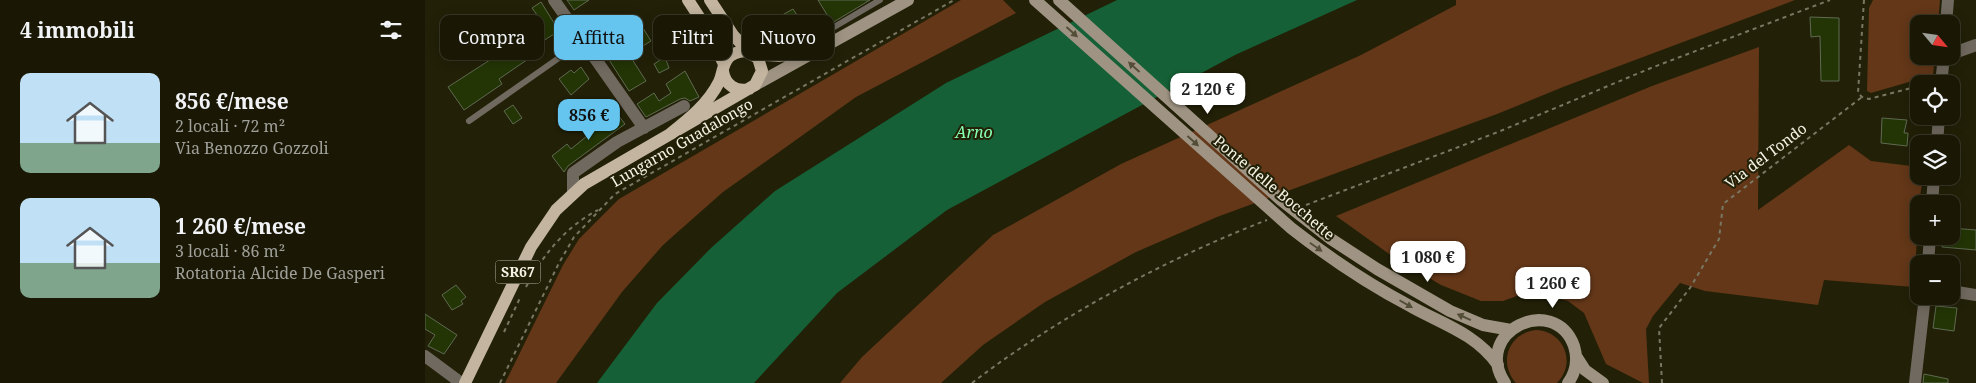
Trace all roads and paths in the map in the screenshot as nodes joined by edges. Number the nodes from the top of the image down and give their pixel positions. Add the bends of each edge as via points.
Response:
1 (554, 0) edge
2 (688, 0) edge
3 (710, 0) edge
4 (880, 0) edge
5 (908, 0) edge
6 (954, 0) edge
7 (1035, 0) edge
8 (1059, 0) edge
9 (1830, 0) edge
10 (1864, 0) edge
11 (1948, 0) edge
12 (694, 6) edge
13 (565, 15) edge
14 (1947, 15) edge
15 (834, 27) edge
16 (834, 42) edge
17 (742, 44) edge
18 (1976, 46) edge
19 (1960, 51) edge
20 (742, 53) edge
21 (554, 60) edge
22 (597, 60) edge
23 (756, 60) edge
24 (802, 60) edge
25 (724, 68) junction
26 (753, 87) junction
27 (1910, 89) edge
28 (1862, 97) junction
29 (684, 106) dead end
30 (469, 120) dead end
31 (645, 128) junction
32 (670, 134) junction
33 (573, 192) junction
34 (1305, 206) dead end
35 (601, 208) junction
36 (1272, 218) dead end
37 (1960, 292) edge
38 (1976, 295) edge
39 (1924, 305) edge
40 (1511, 330) junction
41 (485, 341) junction
42 (425, 356) edge
43 (1576, 356) junction
44 (1498, 365) junction
45 (461, 383) edge
46 (500, 383) edge
47 (972, 383) edge
48 (1505, 383) edge
49 (1568, 383) edge
50 (1603, 383) edge
51 (1662, 383) edge
52 (1915, 383) edge

1 - 13 street
2 - 12 main road
3 - 17 main road
4 - 15 lane
5 - 16 main road
6 - 35 path, Lungarno Guadalongo via 615,194
7 -> 44 main road, Ponte delle Bocchette via 1279,218 1335,260 1409,306 1475,340
40 -> 8 main road, Ponte delle Bocchette via 1483,325 1450,311 1343,247 1281,200
9 - 34 path
10 - 28 path via 1858,93
11 - 14 street
12 - 25 main road
18 - 19 street
20 - 25 main road via 735,53
21 - 30 lane
22 - 31 street
23 - 26 main road via 762,68 761,77
24 - 26 main road
25 - 26 main road via 725,79 730,86 737,90
25 - 32 main road via 705,103
26 - 32 main road
27 - 28 path via 1869,100
28 - 51 path, Via del Tondo via 1723,204 1719,239 1690,288 1659,328
29 - 31 street
31 - 33 street via 617,142 573,173
32 - 33 main road, SR67
33 - 41 main road, SR67 via 539,232
35 - 41 path via 573,226 551,247 502,334
35 - 46 path, Lungarno Guadalongo via 574,237
36 - 47 path via 1155,271 1035,338
37 - 38 street
39 - 52 street
40 - 43 main road via 1533,320 1552,323 1567,333
40 - 44 main road via 1500,346
41 - 45 main road, SR67
42 - 45 street
43 - 49 main road
43 - 50 main road via 1585,370
44 - 48 main road

